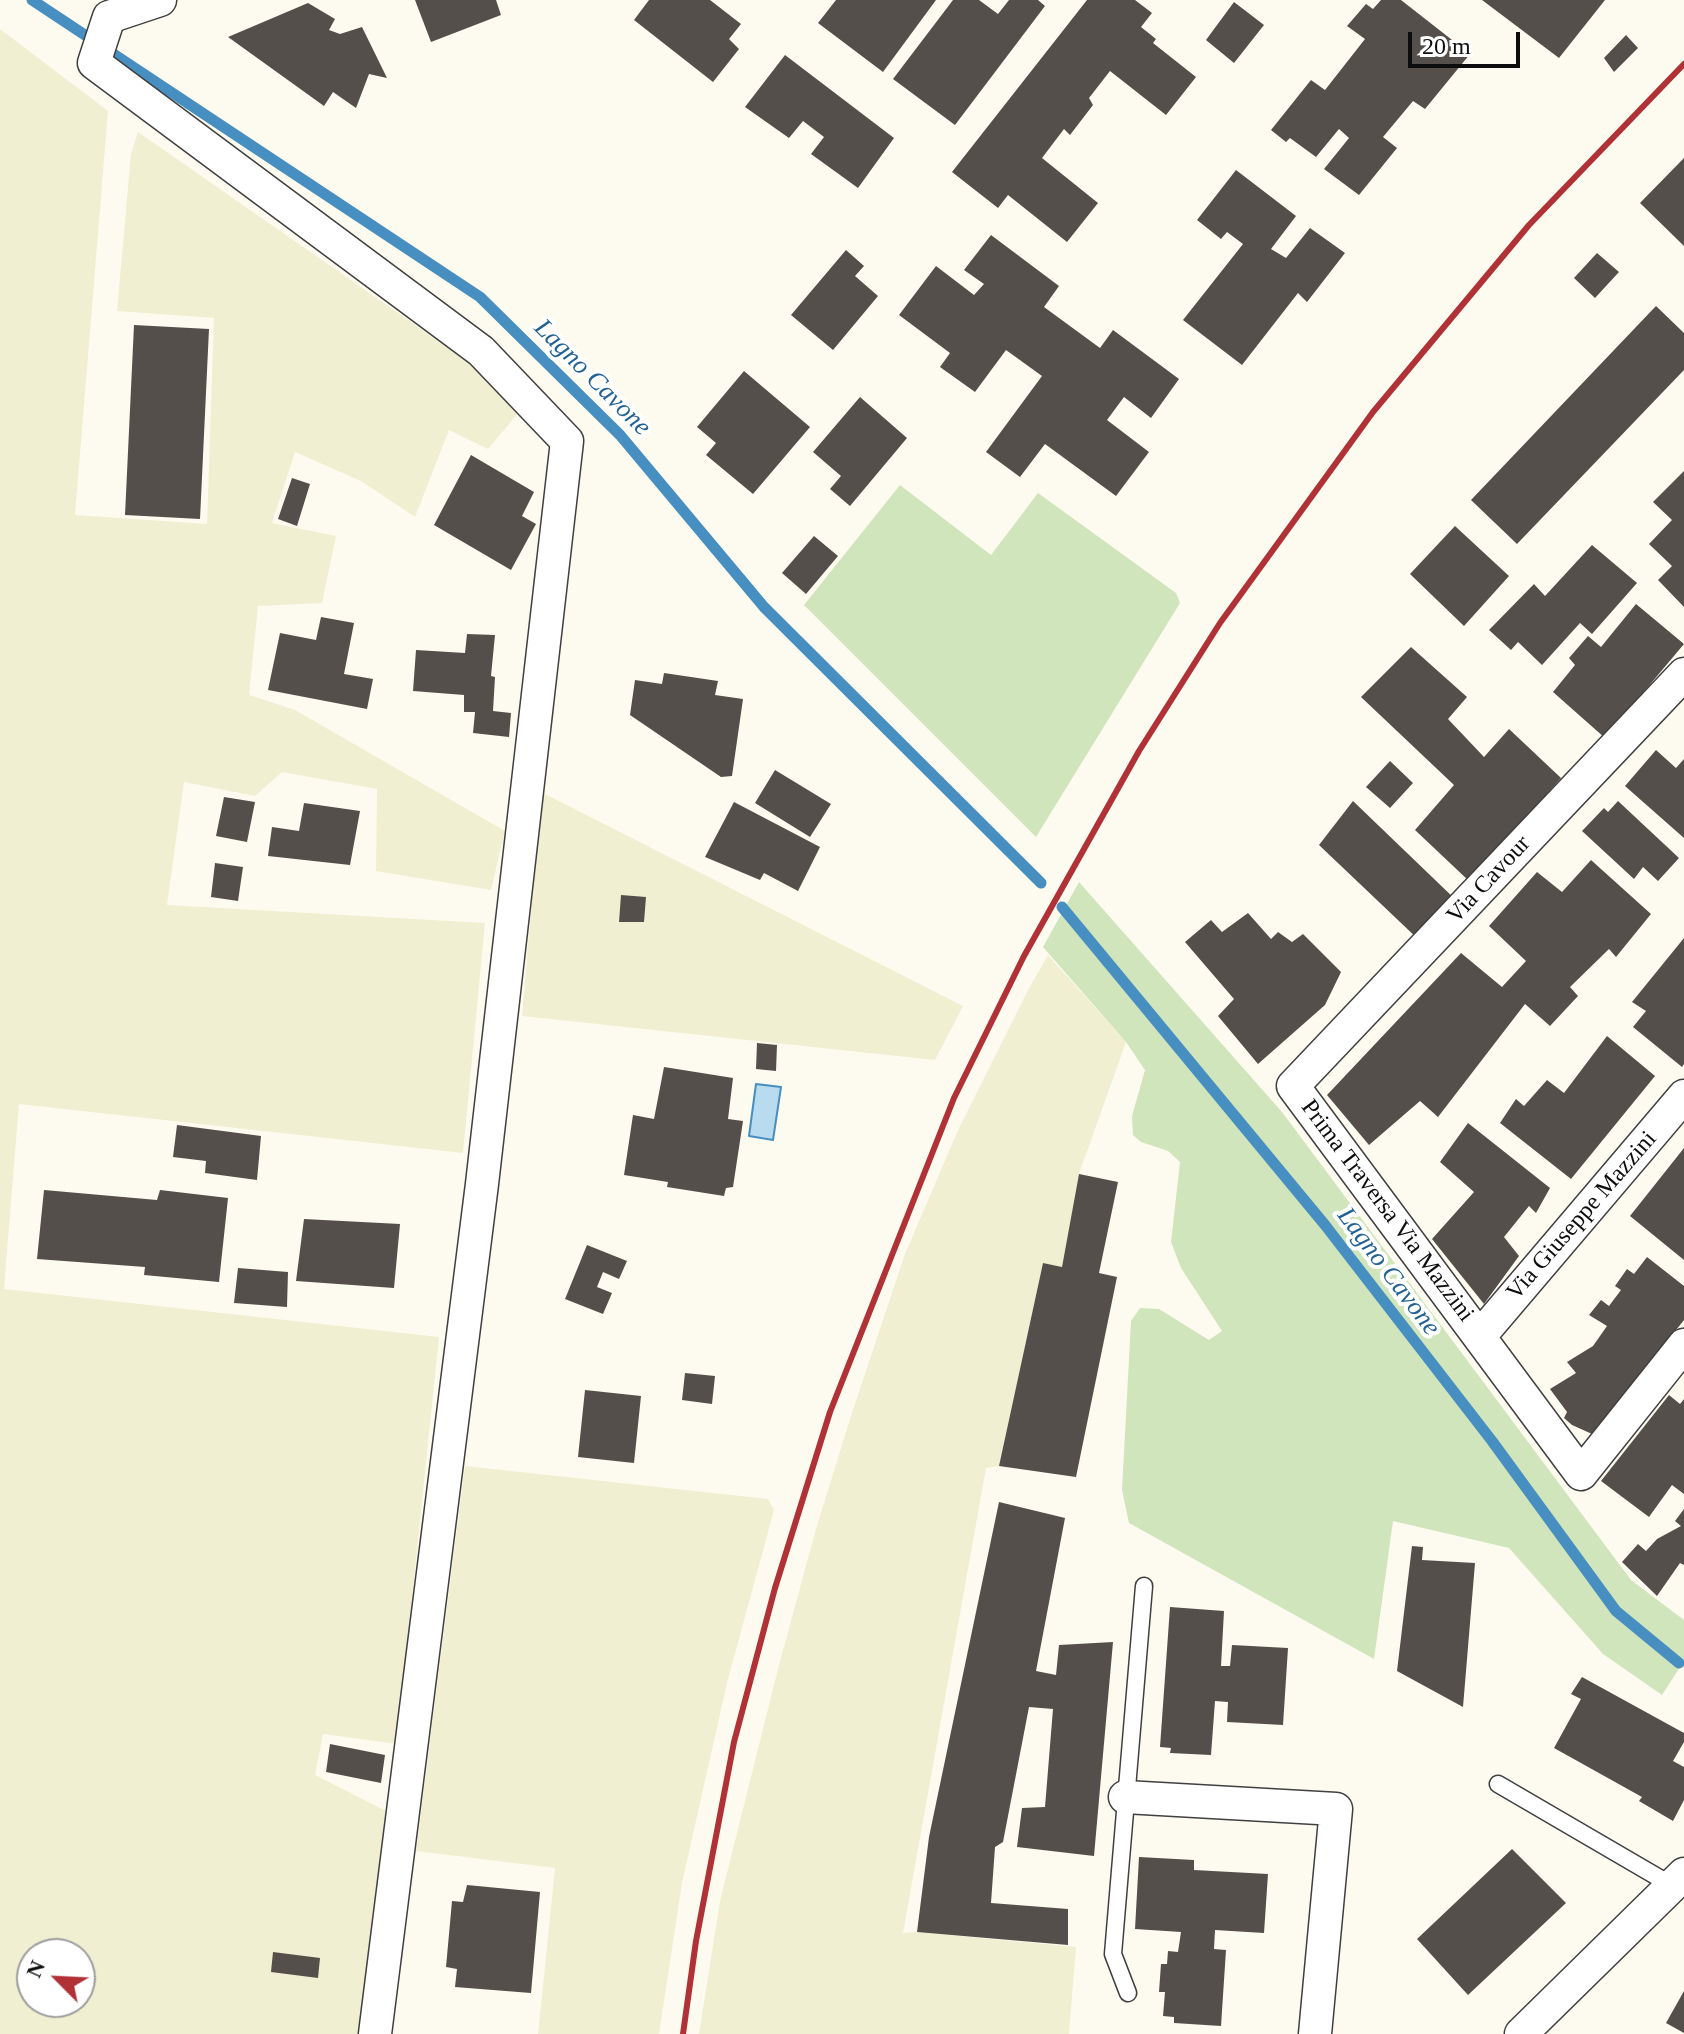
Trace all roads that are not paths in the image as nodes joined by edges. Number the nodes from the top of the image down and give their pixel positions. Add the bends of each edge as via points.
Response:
1 (160, 0) edge
2 (1684, 674) edge
3 (1293, 1086) joint
4 (1684, 1096) edge
5 (1480, 1336) junction
6 (1684, 1345) edge
7 (1144, 1586) dead end
8 (1498, 1784) dead end
9 (1125, 1797) junction
10 (1680, 1884) edge
11 (1128, 1993) dead end
12 (375, 2034) edge
13 (1315, 2034) edge
14 (1521, 2034) edge

1 - 12 street via 109,17 94,63 481,351 567,441 484,1169
2 - 3 street, Via Cavour
3 - 5 street, Prima Traversa Via Mazzini
4 - 5 street, Via Giuseppe Mazzini
5 - 6 street, Prima Traversa Via Mazzini via 1581,1474
7 - 9 lane
8 - 10 lane
9 - 11 lane via 1113,1954
9 - 13 street via 1336,1809
10 - 14 street

